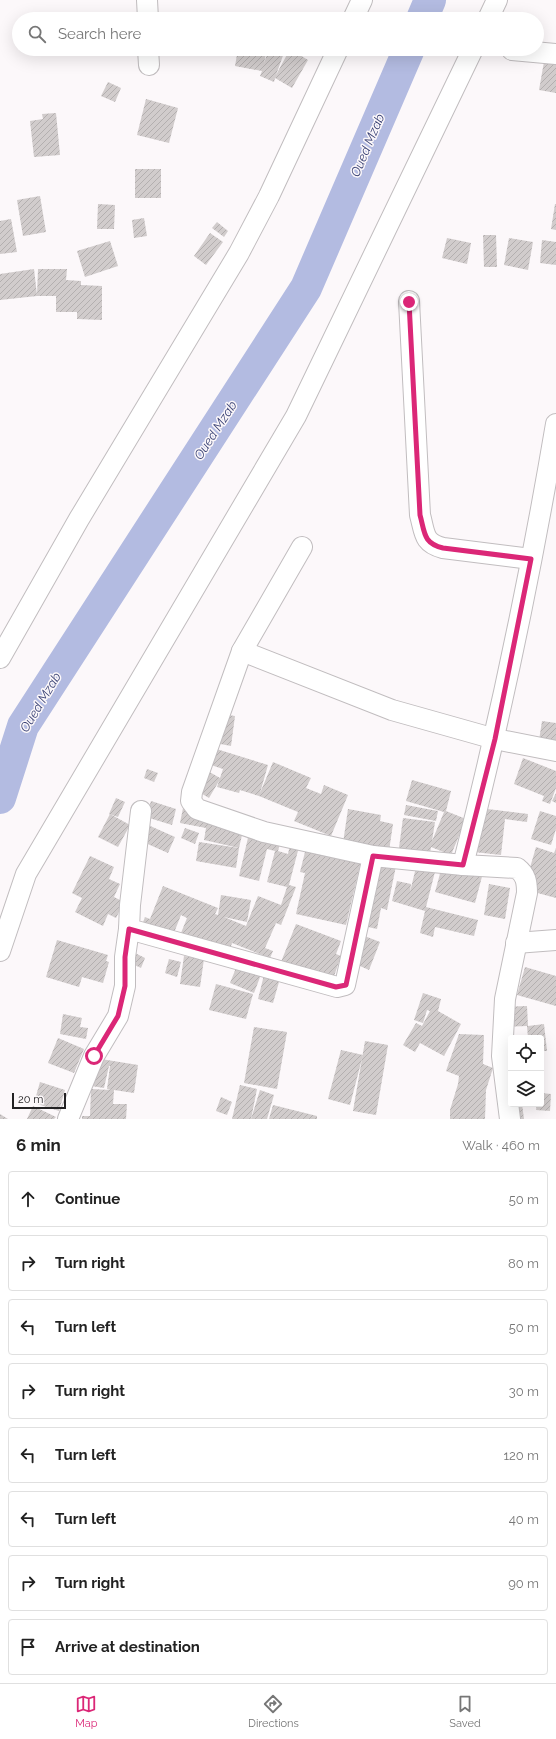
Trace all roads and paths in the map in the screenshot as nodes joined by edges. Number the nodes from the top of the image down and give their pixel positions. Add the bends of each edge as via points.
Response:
1 (148, 0) edge
2 (362, 0) edge
3 (497, 0) edge
4 (148, 12) edge
5 (356, 12) edge
6 (491, 12) edge
7 (544, 53) edge
8 (556, 54) edge
9 (335, 56) edge
10 (470, 56) edge
11 (409, 302) dead end
12 (556, 424) edge
13 (302, 547) dead end
14 (531, 559) junction
15 (242, 651) junction
16 (0, 658) edge
17 (495, 739) junction
18 (556, 751) edge
19 (142, 811) dead end
20 (373, 856) junction
21 (463, 865) junction
22 (129, 929) junction
23 (556, 940) edge
24 (516, 943) junction
25 (0, 951) edge
26 (68, 1119) edge
27 (510, 1119) edge

1 - 4 street
2 - 5 street
3 - 6 street
7 - 8 street
9 - 16 street via 240,253 79,519
10 - 25 street via 296,416 26,874
11 - 14 street via 420,515 426,537 431,545 443,548
12 - 14 street via 540,524
13 - 15 street
14 - 17 street
15 - 17 street via 392,710
15 - 20 street via 191,801 197,809 264,832
17 - 18 street
17 - 21 street
19 - 22 street
20 - 21 street
20 - 22 street via 346,985 336,987
21 - 24 street via 517,868 523,873 527,882 527,893
22 - 26 street via 125,957 125,986 118,1016 94,1056
23 - 24 street
24 - 27 street via 505,999 502,1056

